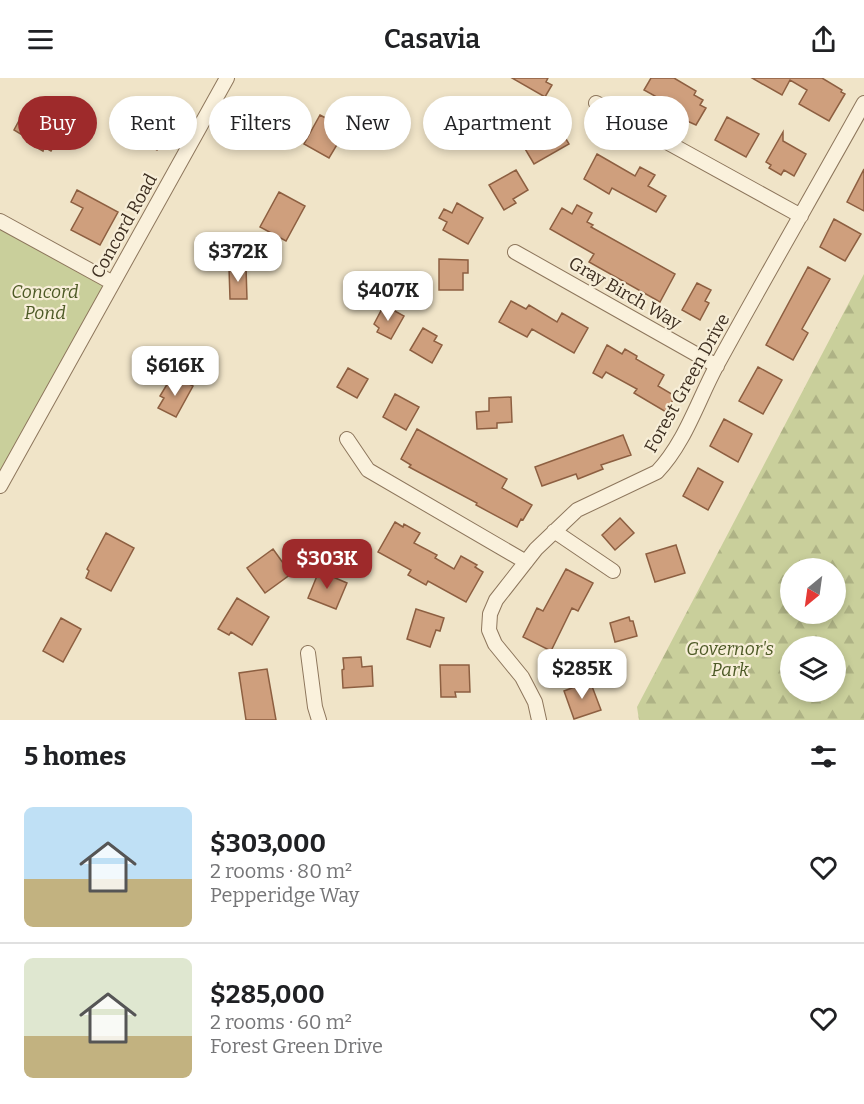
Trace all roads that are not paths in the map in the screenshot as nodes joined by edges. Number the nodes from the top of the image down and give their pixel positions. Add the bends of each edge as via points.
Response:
1 (227, 78) edge
2 (864, 103) edge
3 (681, 150) edge
4 (801, 216) junction
5 (0, 221) edge
6 (515, 252) dead end
7 (113, 283) junction
8 (717, 366) junction
9 (347, 439) dead end
10 (0, 486) edge
11 (554, 531) junction
12 (526, 562) junction
13 (613, 572) dead end
14 (308, 653) dead end
15 (319, 720) edge
16 (539, 720) edge

1 - 7 street, Concord Road
2 - 4 street, Forest Green Drive
3 - 4 street
4 - 8 street, Forest Green Drive
5 - 7 street
6 - 8 street, Gray Birch Way
7 - 10 street, Concord Road
8 - 11 street, Forest Green Drive via 675,448 661,467 577,510
9 - 12 street via 368,470
11 - 12 street, Forest Green Drive
11 - 13 street
12 - 16 street, Forest Green Drive via 496,600 489,630 495,644 522,677
14 - 15 street

